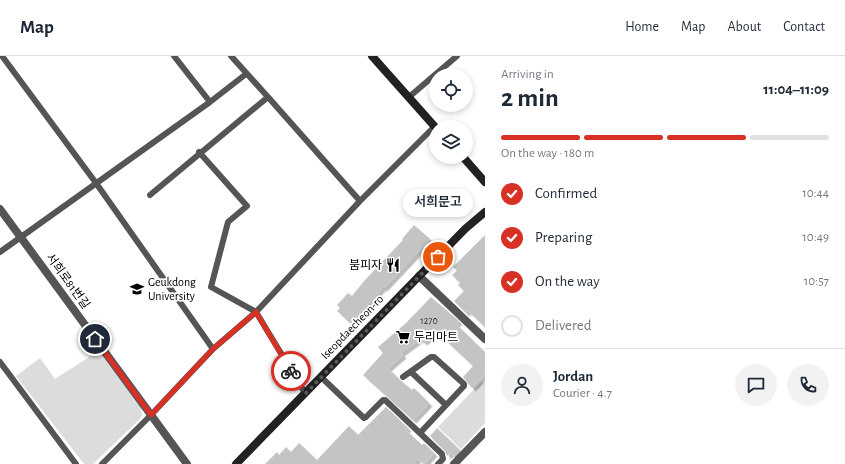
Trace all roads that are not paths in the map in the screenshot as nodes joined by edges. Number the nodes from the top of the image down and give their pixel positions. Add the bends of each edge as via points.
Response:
1 (2, 56) edge
2 (174, 56) edge
3 (230, 56) edge
4 (372, 56) edge
5 (457, 56) edge
6 (246, 74) junction
7 (268, 96) junction
8 (409, 98) junction
9 (210, 102) junction
10 (429, 120) edge
11 (429, 133) edge
12 (199, 152) junction
13 (468, 164) edge
14 (485, 182) edge
15 (96, 183) junction
16 (150, 195) dead end
17 (360, 201) junction
18 (0, 209) edge
19 (485, 212) edge
20 (20, 238) junction
21 (0, 252) edge
22 (419, 276) junction
23 (256, 312) junction
24 (485, 339) edge
25 (213, 349) junction
26 (0, 362) edge
27 (411, 372) junction
28 (321, 377) junction
29 (403, 377) dead end
30 (305, 394) junction
31 (446, 405) junction
32 (151, 415) junction
33 (485, 432) edge
34 (420, 433) junction
35 (76, 464) edge
36 (102, 464) edge
37 (187, 464) edge
38 (236, 464) edge
39 (438, 464) edge
40 (454, 464) edge

1 - 15 lane
2 - 9 lane
3 - 6 lane
4 - 8 main road
5 - 8 lane
6 - 7 lane
6 - 9 lane
7 - 12 lane
7 - 17 lane
8 - 10 main road
9 - 15 lane
11 - 17 lane
12 - 16 lane
12 - 23 lane via 247,206 228,222 212,287
13 - 14 main road
15 - 20 lane
15 - 25 lane
17 - 23 lane
18 - 20 street, 서희로81번길
19 - 22 main road, Iseopdaecheon-ro
20 - 21 lane
20 - 32 street, 서희로81번길
22 - 24 street
22 - 28 main road, Iseopdaecheon-ro
23 - 25 lane
23 - 30 lane
25 - 32 lane
26 - 35 lane
27 - 29 lane
27 - 31 lane
27 - 31 lane via 434,357 463,383 464,386
28 - 30 main road, Iseopdaecheon-ro
28 - 34 lane via 363,417 385,400
30 - 38 main road, Iseopdaecheon-ro
31 - 34 lane
32 - 36 lane
32 - 37 street, 서희로81번길
33 - 40 street
34 - 39 lane via 443,456

